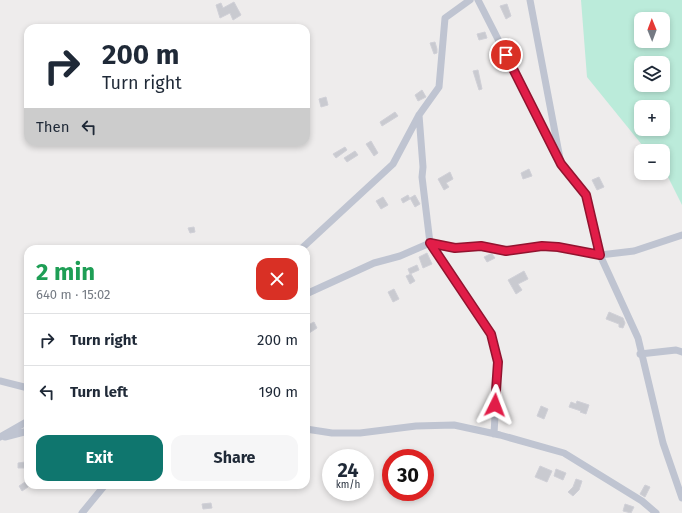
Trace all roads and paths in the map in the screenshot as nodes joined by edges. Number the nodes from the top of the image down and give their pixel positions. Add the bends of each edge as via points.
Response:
1 (470, 0) edge
2 (478, 0) edge
3 (530, 0) edge
4 (419, 115) junction
5 (561, 164) junction
6 (682, 235) edge
7 (430, 243) junction
8 (305, 245) edge
9 (600, 255) junction
10 (310, 292) edge
11 (682, 352) edge
12 (640, 354) junction
13 (0, 381) edge
14 (24, 387) edge
15 (24, 423) edge
16 (310, 430) edge
17 (24, 432) edge
18 (494, 434) junction
19 (0, 437) edge
20 (102, 489) edge
21 (682, 498) edge
22 (82, 513) edge
23 (656, 513) edge

1 - 4 street via 445,18 439,88
2 - 5 street
3 - 5 street
4 - 7 street via 422,177
4 - 8 street via 393,164
5 - 9 street via 586,195
6 - 9 street via 634,251
7 - 9 street via 455,248 481,246 506,251 542,246 558,247
7 - 10 street via 400,256 374,263
7 - 18 street via 491,334 498,362
9 - 12 street via 638,338
11 - 12 street via 676,350
12 - 21 street
13 - 14 street
15 - 19 street
16 - 18 street via 360,433 416,426 454,425
17 - 19 street
18 - 23 street via 564,454 642,501
20 - 22 street

